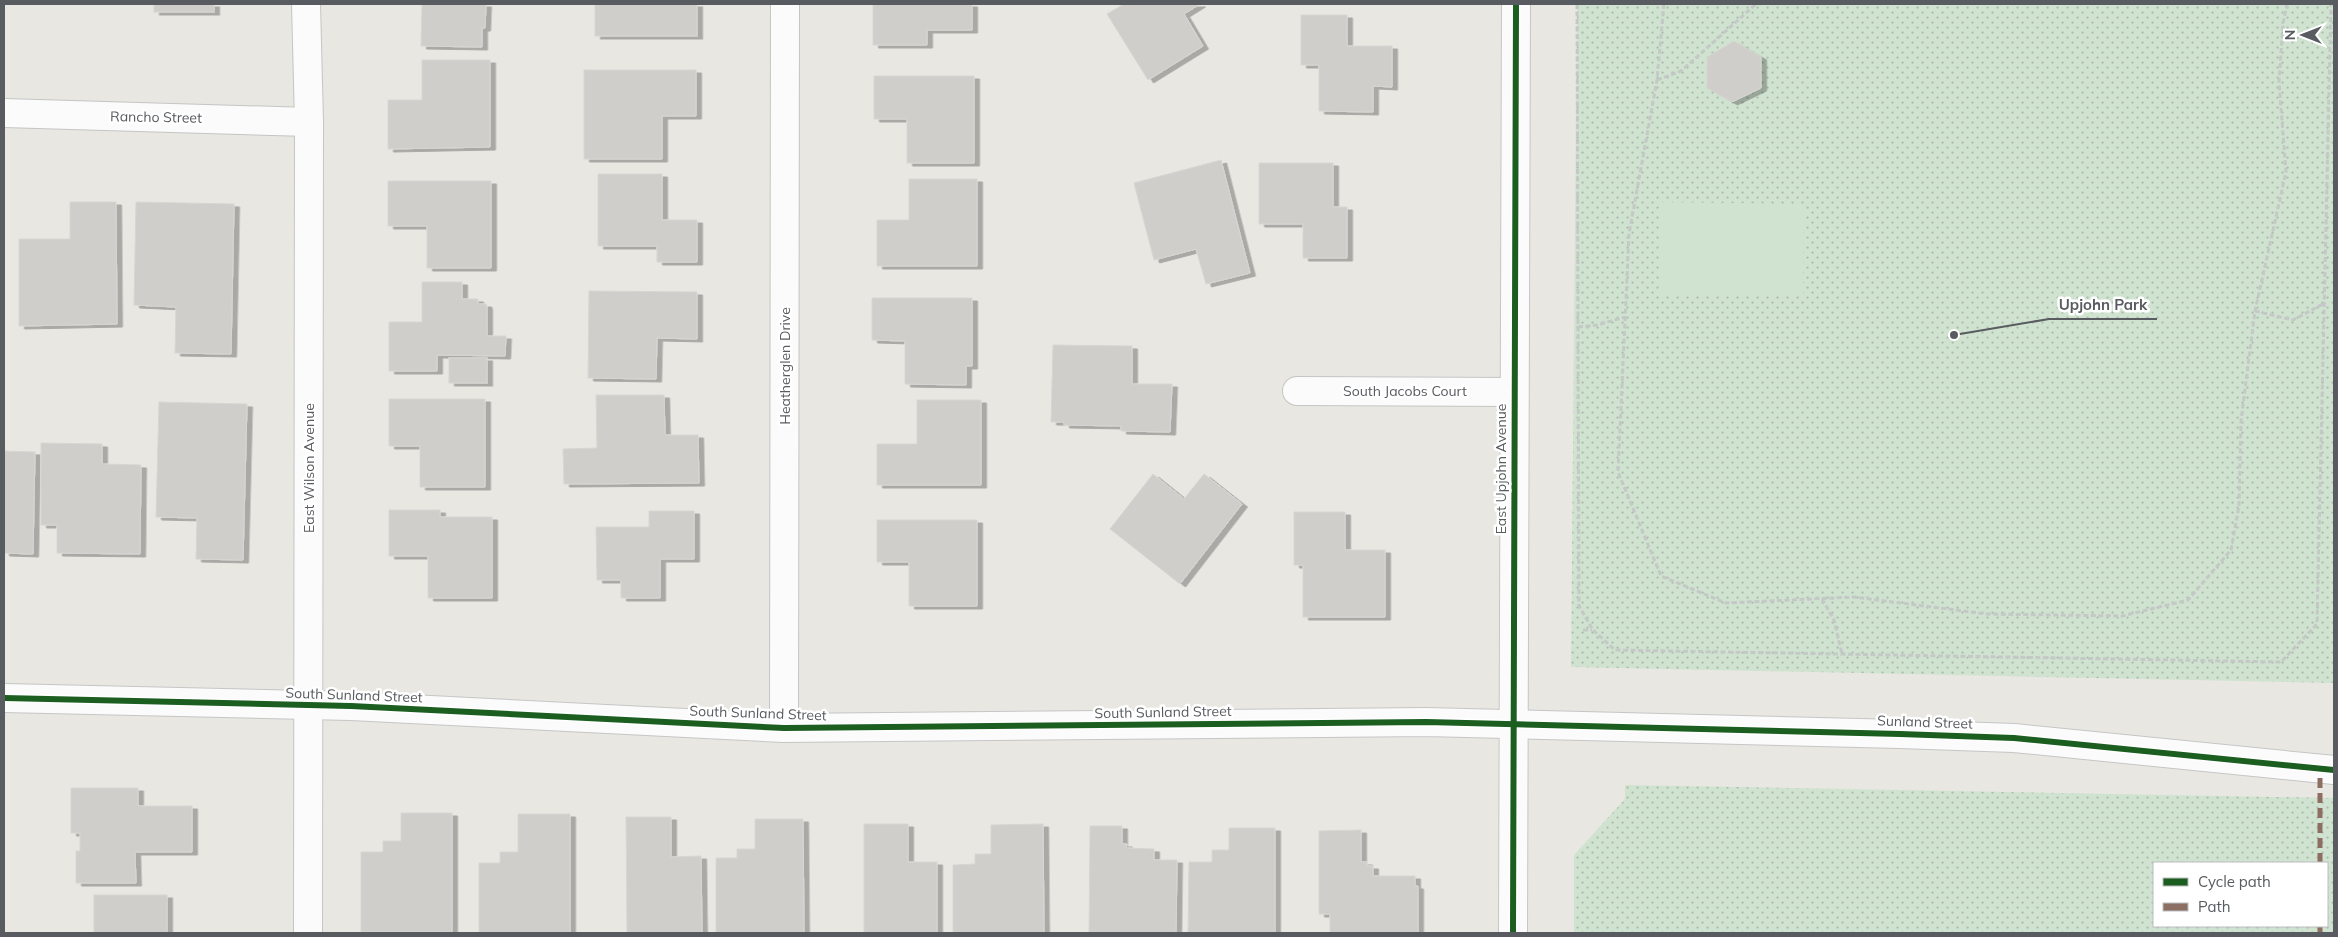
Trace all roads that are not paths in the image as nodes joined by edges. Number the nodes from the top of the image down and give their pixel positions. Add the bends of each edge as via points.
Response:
1 (306, 4) edge
2 (785, 4) edge
3 (1516, 4) edge
4 (4, 113) edge
5 (309, 122) junction
6 (1297, 391) dead end
7 (1514, 392) junction
8 (4, 698) edge
9 (308, 705) junction
10 (1513, 724) junction
11 (784, 728) junction
12 (2334, 770) edge
13 (308, 933) edge
14 (1513, 933) edge

1 - 5 street, East Wilson Avenue
2 - 11 street, Heatherglen Drive
3 - 7 street, East Upjohn Avenue
4 - 5 street, Rancho Street
5 - 9 street, East Wilson Avenue
6 - 7 street, South Jacobs Court
7 - 10 street, East Upjohn Avenue
8 - 9 street, South Sunland Street
9 - 11 street, South Sunland Street
9 - 13 street, East Wilson Avenue
10 - 11 street, South Sunland Street
10 - 12 street, Sunland Street via 2014,738
10 - 14 street, East Upjohn Avenue

